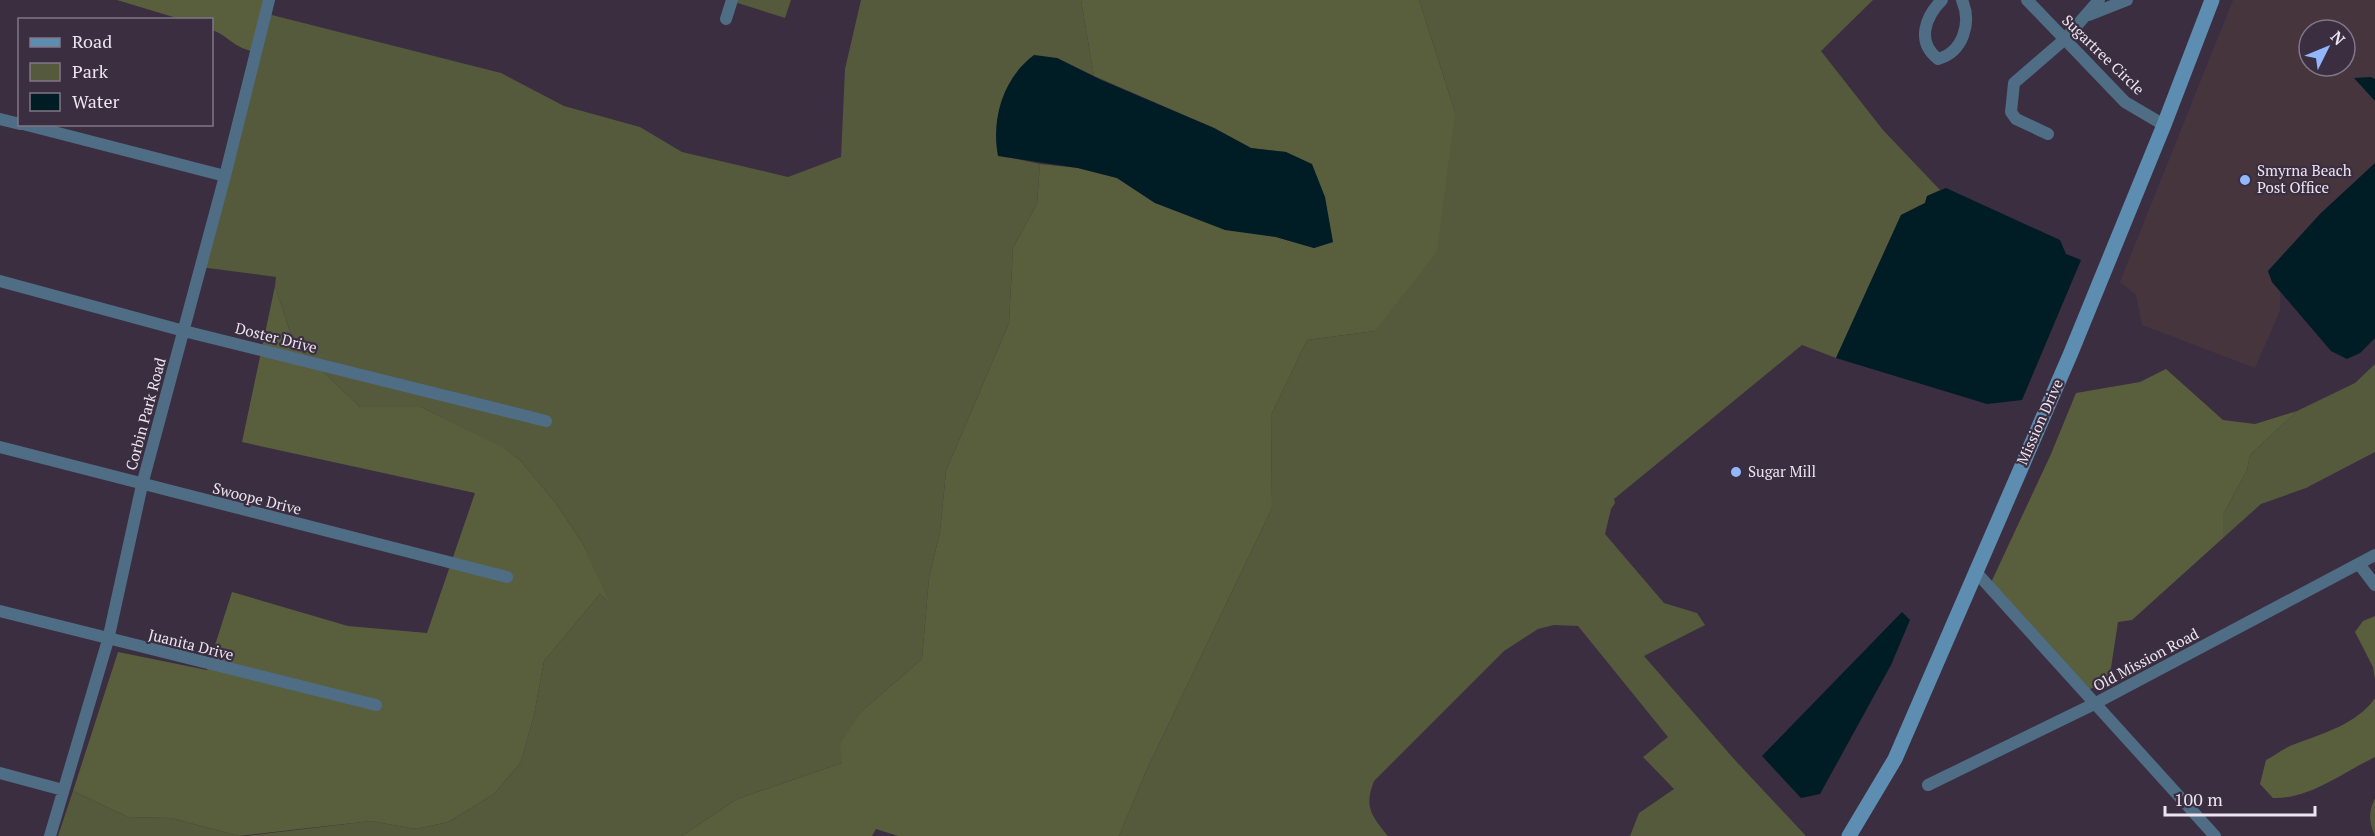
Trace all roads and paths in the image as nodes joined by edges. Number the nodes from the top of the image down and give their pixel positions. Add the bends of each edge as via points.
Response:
1 (269, 0) edge
2 (732, 0) edge
3 (1942, 0) edge
4 (1962, 0) edge
5 (2027, 0) edge
6 (2099, 0) edge
7 (2127, 0) edge
8 (2212, 0) edge
9 (2089, 15) junction
10 (726, 19) dead end
11 (2065, 39) junction
12 (0, 118) edge
13 (18, 123) edge
14 (2164, 125) junction
15 (29, 126) edge
16 (2048, 134) dead end
17 (225, 176) junction
18 (0, 281) edge
19 (184, 331) junction
20 (546, 421) dead end
21 (0, 447) edge
22 (142, 485) junction
23 (2375, 555) edge
24 (2359, 564) junction
25 (1975, 571) junction
26 (507, 578) dead end
27 (2375, 585) edge
28 (0, 611) edge
29 (108, 640) junction
30 (2094, 704) junction
31 (376, 705) dead end
32 (0, 773) edge
33 (1928, 786) dead end
34 (63, 790) junction
35 (50, 836) edge
36 (1849, 836) edge
37 (2215, 836) edge

1 - 17 street, Corbin Park Road
2 - 10 street
3 - 4 street via 1926,22 1925,35 1928,47 1938,59 1960,45 1965,16
5 - 11 street, Sugartree Circle
6 - 9 street
7 - 9 street
8 - 14 street, Mission Drive
9 - 11 street
11 - 14 street, Sugartree Circle via 2125,102
11 - 16 street via 2019,78 2011,93 2011,112 2016,119
12 - 13 street
14 - 25 street, Mission Drive via 2070,355
15 - 17 street
17 - 19 street, Corbin Park Road
18 - 19 street, Doster Drive
19 - 20 street, Doster Drive
19 - 22 street, Corbin Park Road
21 - 22 street, Swoope Drive
22 - 26 street, Swoope Drive
22 - 29 street, Corbin Park Road
23 - 24 street, Old Mission Road
24 - 27 street
24 - 30 street, Old Mission Road
25 - 30 street
25 - 36 street, Mission Drive via 1895,759
28 - 29 street, Juanita Drive
29 - 31 street, Juanita Drive
29 - 34 street, Corbin Park Road
30 - 33 street, Old Mission Road
30 - 37 street
32 - 34 street
34 - 35 street, Corbin Park Road

